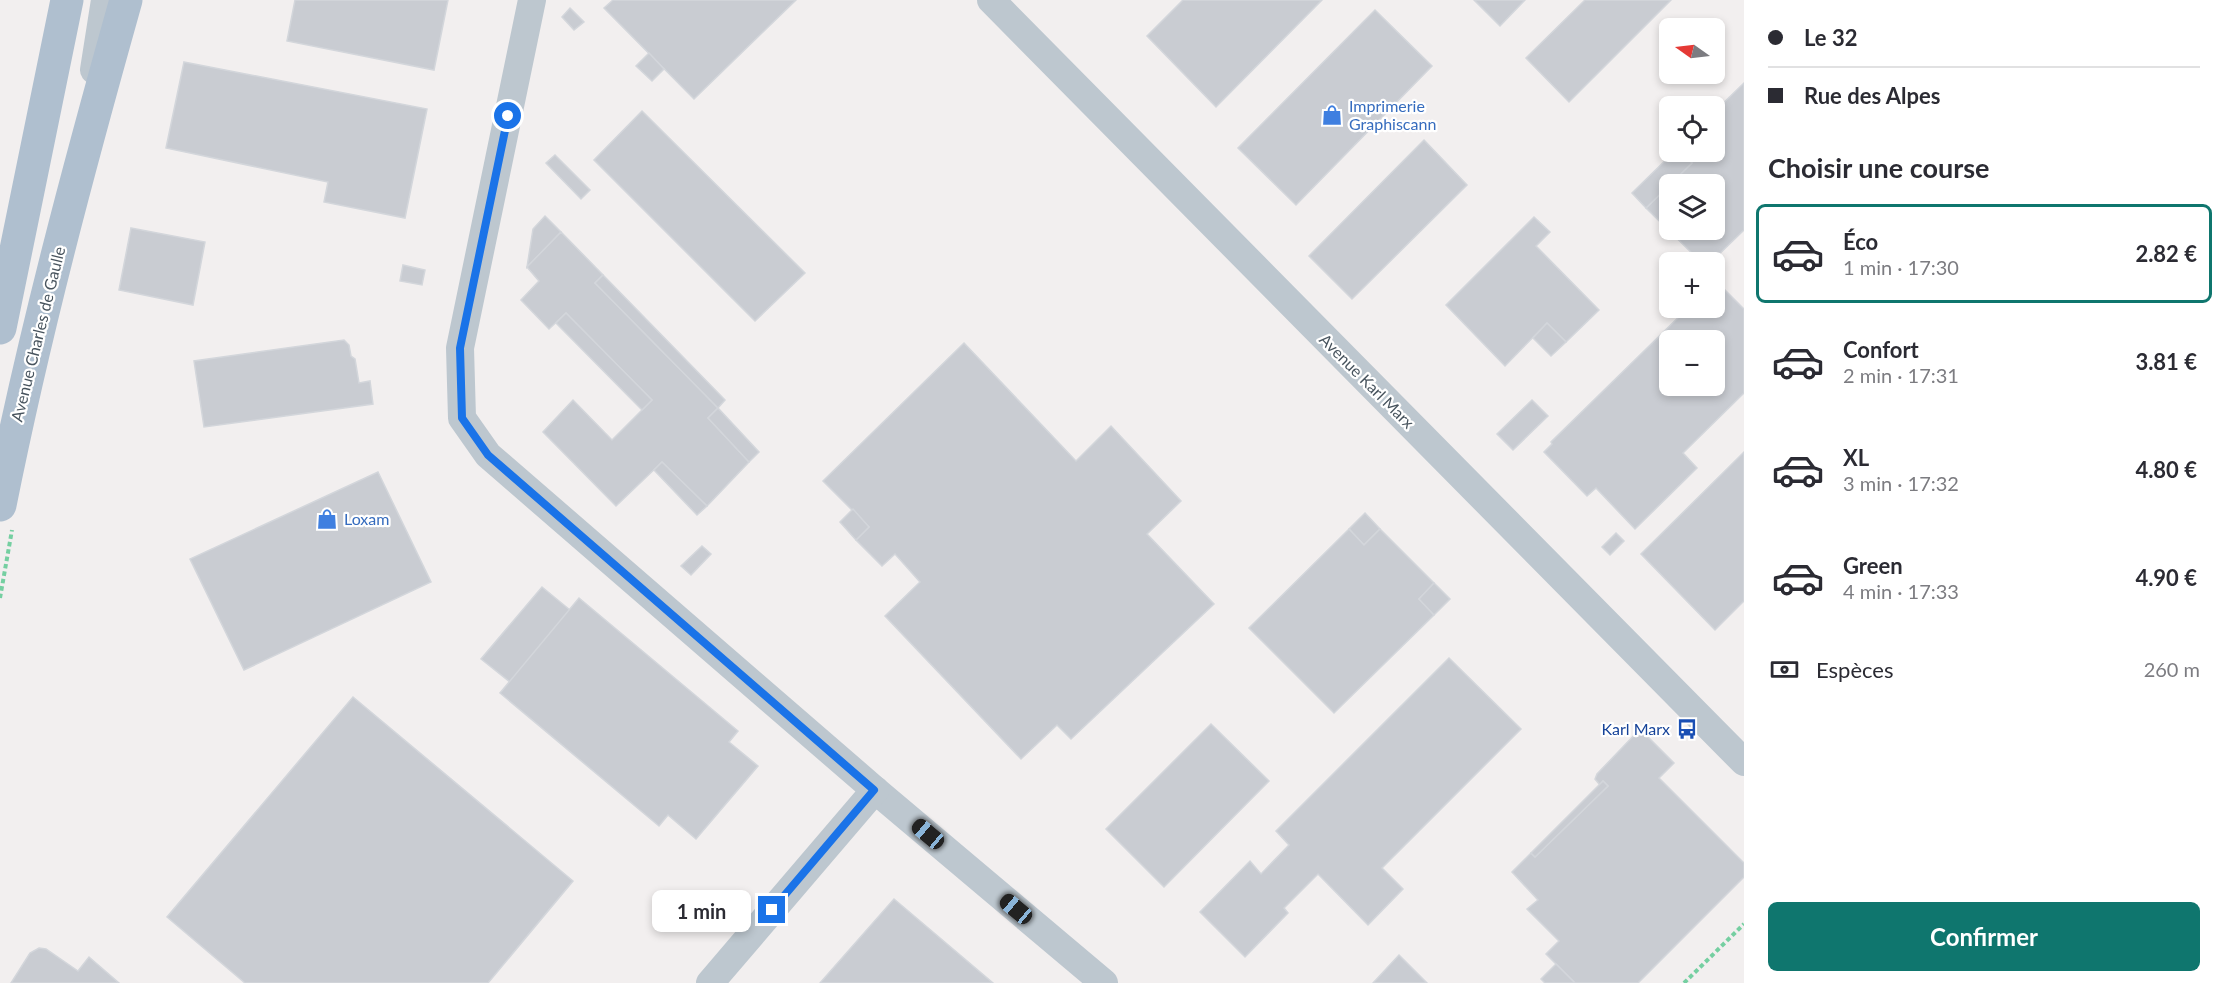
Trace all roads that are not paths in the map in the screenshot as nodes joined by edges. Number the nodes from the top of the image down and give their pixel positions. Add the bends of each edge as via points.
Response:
1 (67, 0) edge
2 (105, 0) edge
3 (126, 0) edge
4 (532, 0) edge
5 (991, 0) edge
6 (80, 164) junction
7 (0, 328) edge
8 (0, 505) edge
9 (1744, 762) edge
10 (874, 790) junction
11 (710, 983) edge
12 (1104, 983) edge

1 - 7 main road
2 - 6 street, Avenue Charles de Gaulle
3 - 6 main road, Avenue Charles de Gaulle
4 - 10 street via 460,348 462,418 488,455
5 - 9 street, Avenue Karl Marx
6 - 8 main road, Avenue Charles de Gaulle via 22,397
10 - 11 street
10 - 12 street

